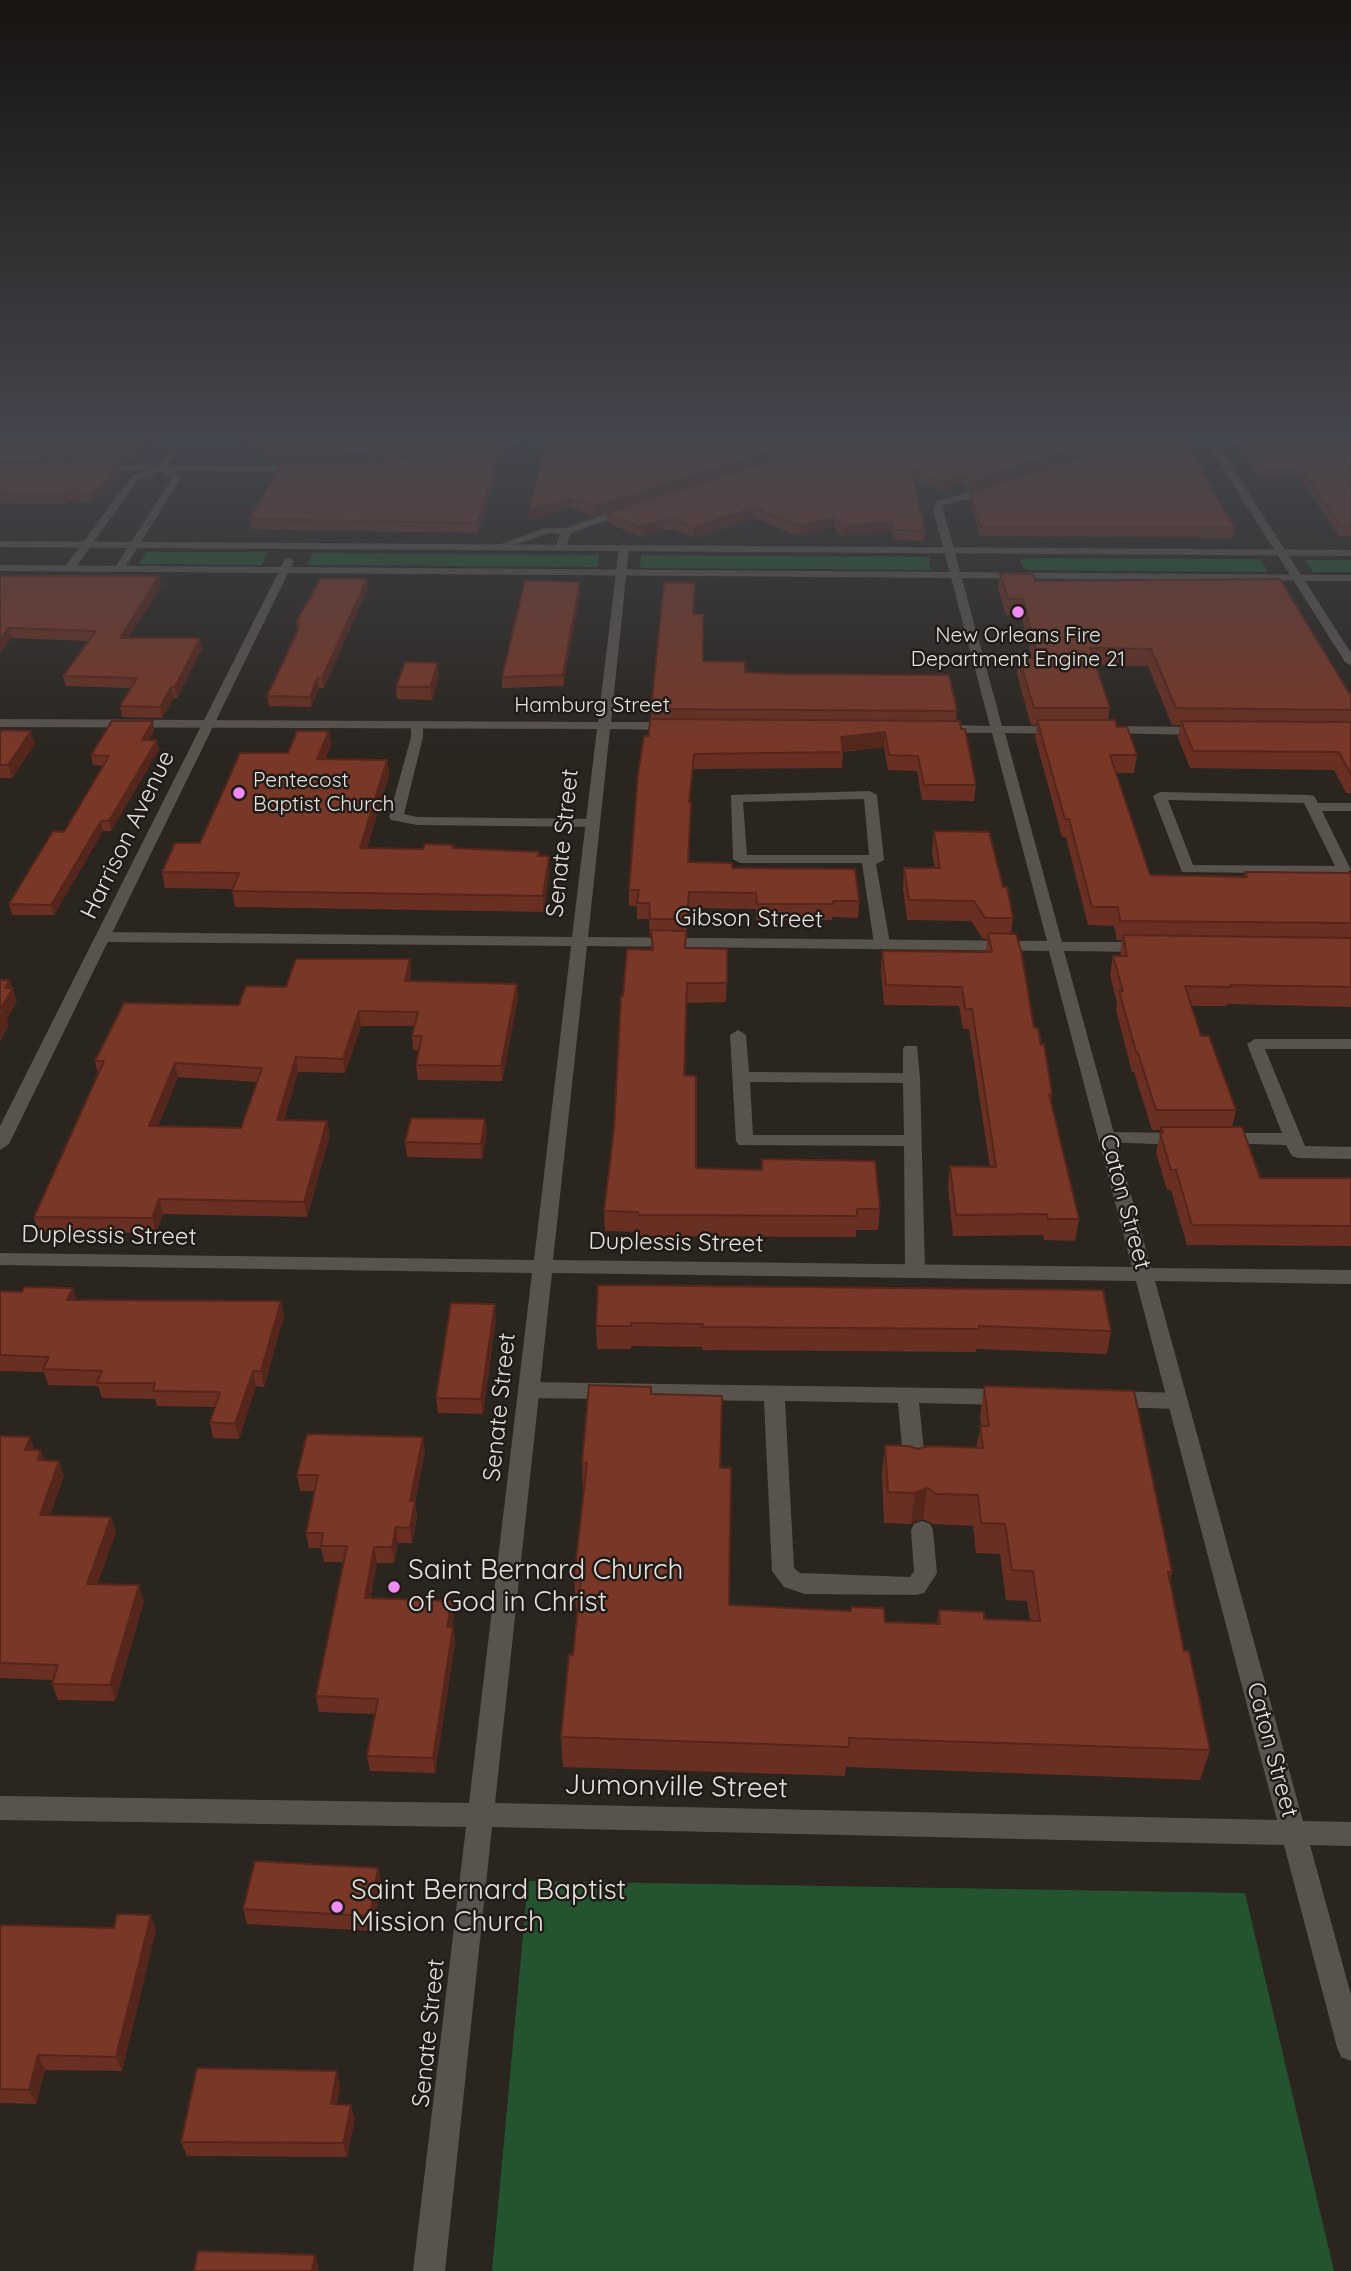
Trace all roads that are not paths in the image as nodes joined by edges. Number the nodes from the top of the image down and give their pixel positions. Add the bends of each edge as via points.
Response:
1 (90, 540) edge
2 (138, 540) edge
3 (519, 540) edge
4 (563, 540) edge
5 (946, 540) edge
6 (1274, 540) edge
7 (0, 544) edge
8 (86, 545) junction
9 (135, 545) junction
10 (296, 546) junction
11 (498, 547) junction
12 (561, 547) junction
13 (624, 548) junction
14 (949, 550) junction
15 (1000, 551) junction
16 (1282, 552) junction
17 (1351, 553) edge
18 (0, 568) edge
19 (69, 569) junction
20 (119, 569) junction
21 (285, 570) junction
22 (622, 573) junction
23 (957, 575) junction
24 (1009, 575) junction
25 (1298, 578) junction
26 (1351, 578) edge
27 (1351, 662) edge
28 (0, 723) edge
29 (208, 724) junction
30 (417, 725) junction
31 (603, 725) junction
32 (685, 726) edge
33 (930, 729) edge
34 (999, 729) junction
35 (1216, 731) edge
36 (1314, 807) junction
37 (1351, 807) edge
38 (592, 822) junction
39 (868, 859) junction
40 (104, 937) junction
41 (579, 940) junction
42 (882, 944) junction
43 (1058, 946) junction
44 (1156, 947) edge
45 (738, 1035) dead end
46 (1351, 1044) edge
47 (911, 1049) dead end
48 (741, 1077) junction
49 (912, 1078) junction
50 (1108, 1138) junction
51 (1292, 1139) junction
52 (912, 1140) junction
53 (0, 1144) edge
54 (1351, 1153) edge
55 (0, 1259) edge
56 (542, 1265) junction
57 (915, 1271) junction
58 (1144, 1275) junction
59 (1351, 1278) edge
60 (528, 1390) junction
61 (774, 1393) junction
62 (908, 1395) junction
63 (1029, 1397) edge
64 (1097, 1398) edge
65 (1178, 1401) junction
66 (915, 1469) edge
67 (922, 1530) dead end
68 (0, 1808) edge
69 (480, 1815) junction
70 (1294, 1832) junction
71 (1351, 1833) edge
72 (1351, 2047) edge
73 (429, 2271) edge

1 - 8 street
2 - 9 street
3 - 11 street
4 - 12 street
5 - 14 street, Caton Street
6 - 16 street
7 - 8 street
8 - 9 street
8 - 19 street
9 - 10 street
9 - 20 street
10 - 11 street
10 - 21 street, Harrison Avenue
11 - 12 street
12 - 13 street
13 - 14 street
13 - 22 street, Senate Street
14 - 15 street
14 - 23 street, Caton Street
15 - 16 street
15 - 24 street
16 - 17 street
16 - 25 street
18 - 19 street
19 - 20 street
20 - 21 street
21 - 22 street
21 - 29 street, Harrison Avenue
22 - 23 street
22 - 31 street, Senate Street
23 - 24 street
23 - 34 street, Caton Street
24 - 25 street
25 - 26 street
25 - 27 street
28 - 29 street, Hamburg Street
29 - 30 street, Hamburg Street
29 - 40 street, Harrison Avenue
30 - 31 street, Hamburg Street
30 - 38 street via 396,817
31 - 32 street, Hamburg Street
31 - 38 street, Senate Street
33 - 34 street
34 - 35 street
34 - 43 street, Caton Street
36 - 36 street via 1344,870 1187,869 1160,796 1309,799
36 - 37 street
38 - 41 street, Senate Street
39 - 39 street via 740,859 736,797 870,795 877,860
39 - 42 street
40 - 41 street, Gibson Street
40 - 53 street, Harrison Avenue
41 - 42 street, Gibson Street
41 - 56 street, Senate Street
42 - 43 street, Gibson Street
43 - 44 street, Gibson Street
43 - 50 street, Caton Street
45 - 48 street
46 - 51 street via 1255,1044
47 - 49 street
48 - 49 street
48 - 52 street via 745,1141
49 - 52 street
50 - 51 street
50 - 58 street, Caton Street
51 - 54 street via 1297,1152
52 - 57 street
55 - 56 street, Duplessis Street
56 - 57 street, Duplessis Street
56 - 60 street, Senate Street
57 - 58 street, Duplessis Street
58 - 59 street, Duplessis Street
58 - 65 street, Caton Street
60 - 61 street
60 - 69 street, Senate Street
61 - 62 street
61 - 67 street via 780,1561 792,1580 805,1585 916,1586 926,1573
62 - 63 street
62 - 66 street
64 - 65 street
65 - 70 street, Caton Street
68 - 69 street, Jumonville Street
69 - 70 street, Jumonville Street
69 - 73 street, Senate Street
70 - 71 street, Jumonville Street
70 - 72 street, Caton Street

